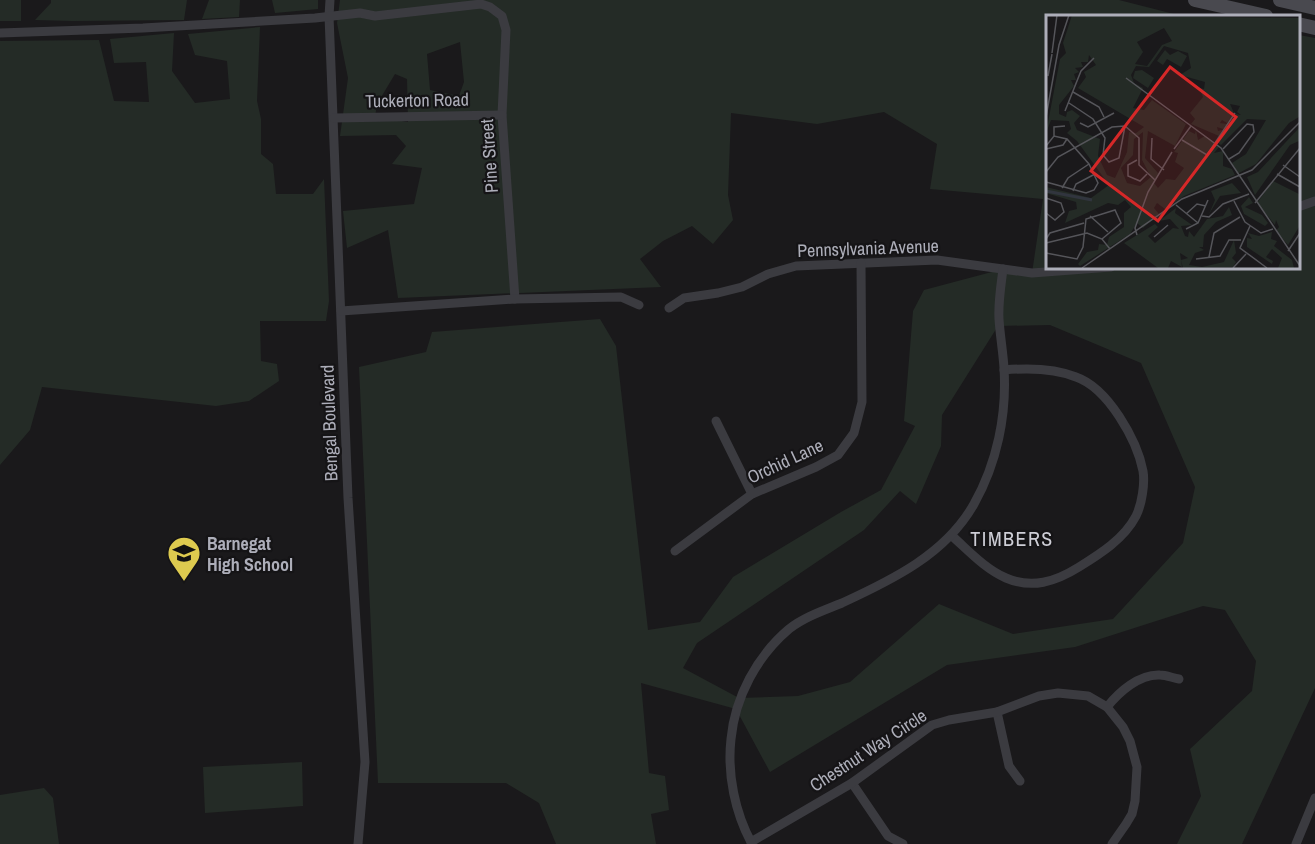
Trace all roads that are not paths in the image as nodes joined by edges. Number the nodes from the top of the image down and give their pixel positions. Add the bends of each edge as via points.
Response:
1 (330, 0) edge
2 (1195, 0) edge
3 (1280, 0) edge
4 (1314, 6) edge
5 (1262, 15) edge
6 (329, 16) junction
7 (1300, 24) edge
8 (1315, 28) edge
9 (0, 33) edge
10 (502, 115) junction
11 (334, 118) junction
12 (1315, 201) edge
13 (1300, 207) edge
14 (861, 263) junction
15 (1098, 268) edge
16 (1003, 269) junction
17 (515, 299) junction
18 (639, 306) dead end
19 (669, 308) dead end
20 (341, 311) junction
21 (1004, 370) junction
22 (716, 421) dead end
23 (752, 494) junction
24 (952, 536) junction
25 (675, 551) dead end
26 (1179, 679) dead end
27 (1107, 707) junction
28 (997, 712) junction
29 (1020, 781) dead end
30 (852, 783) junction
31 (1315, 798) edge
32 (752, 843) edge
33 (358, 844) edge
34 (903, 844) edge
35 (1112, 844) edge
36 (1296, 844) edge

1 - 6 street, Bengal Boulevard
2 - 5 street
3 - 4 street
6 - 9 street
6 - 10 street, Pine Street via 360,12 392,15 481,4 499,12 506,30
6 - 11 street, Bengal Boulevard
7 - 8 street
10 - 11 street, Tuckerton Road
10 - 17 street, Pine Street
11 - 20 street, Bengal Boulevard
12 - 13 street
14 - 16 street, Pennsylvania Avenue via 936,260
14 - 19 street, Pennsylvania Avenue via 796,266 742,287 684,298
14 - 23 street, Orchid Lane via 861,402 854,433 838,455
15 - 16 street, Pennsylvania Avenue via 1032,273
16 - 21 street via 999,317
17 - 18 street via 621,297
17 - 20 street
20 - 33 street, Bengal Boulevard via 365,762
21 - 24 street via 1002,417 993,462 973,506
21 - 24 street via 1022,368 1078,377 1099,392 1135,445 1143,472 1136,515 1103,552 1043,584 1005,578
22 - 23 street
23 - 25 street, Orchid Lane
24 - 32 street via 901,573 790,628 758,664 737,706 730,746 734,795
26 - 27 street via 1161,674 1148,677 1124,689
27 - 28 street, Chestnut Way Circle via 1088,696 1058,693
27 - 35 street, Chestnut Way Circle via 1130,741 1137,767 1132,814
28 - 29 street via 1009,766
28 - 30 street, Chestnut Way Circle via 933,725
30 - 32 street, Chestnut Way Circle
30 - 34 street via 888,837
31 - 36 street

